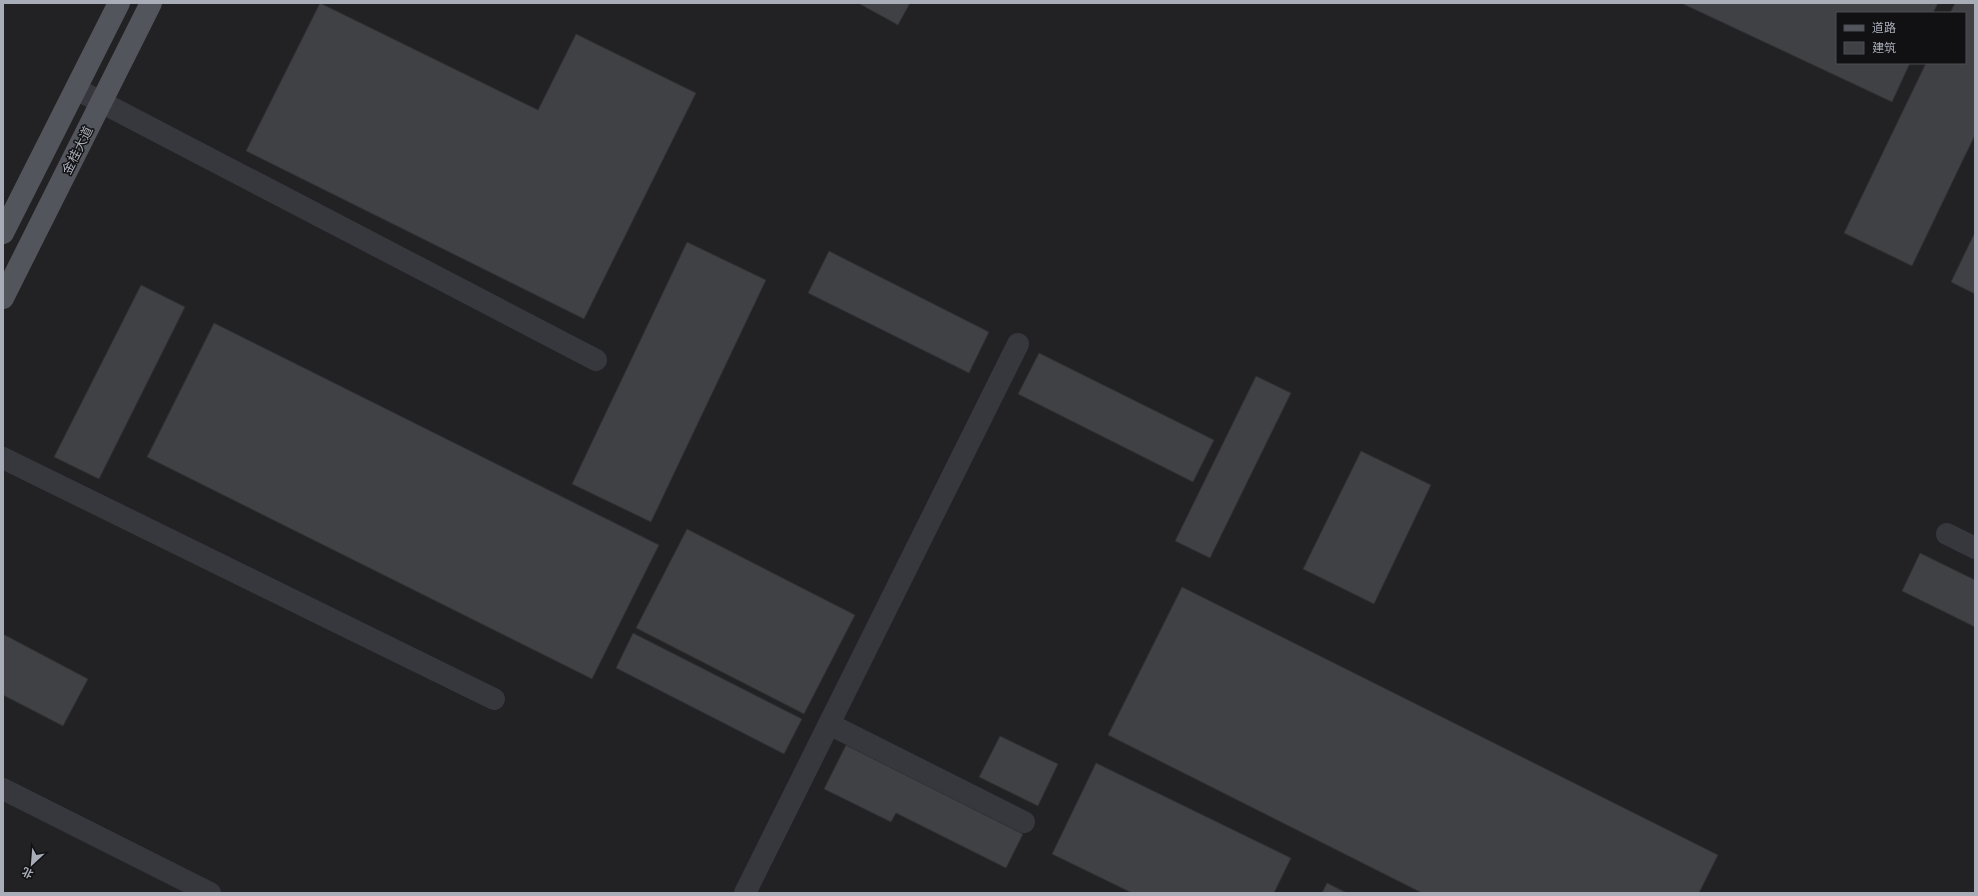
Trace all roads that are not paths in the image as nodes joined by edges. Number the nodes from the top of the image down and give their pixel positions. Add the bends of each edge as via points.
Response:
1 (119, 3) edge
2 (152, 3) edge
3 (76, 89) junction
4 (101, 103) junction
5 (3, 233) edge
6 (3, 298) edge
7 (1018, 344) dead end
8 (596, 360) dead end
9 (3, 458) edge
10 (1947, 534) dead end
11 (1975, 548) edge
12 (494, 699) dead end
13 (829, 724) junction
14 (3, 789) edge
15 (1024, 822) dead end
16 (210, 893) edge
17 (745, 893) edge

1 - 3 main road
2 - 4 main road, 金桂大道
3 - 4 street
3 - 5 main road
4 - 6 main road, 金桂大道
4 - 8 street
7 - 13 street
9 - 12 street
10 - 11 street
13 - 15 street
13 - 17 street
14 - 16 street

